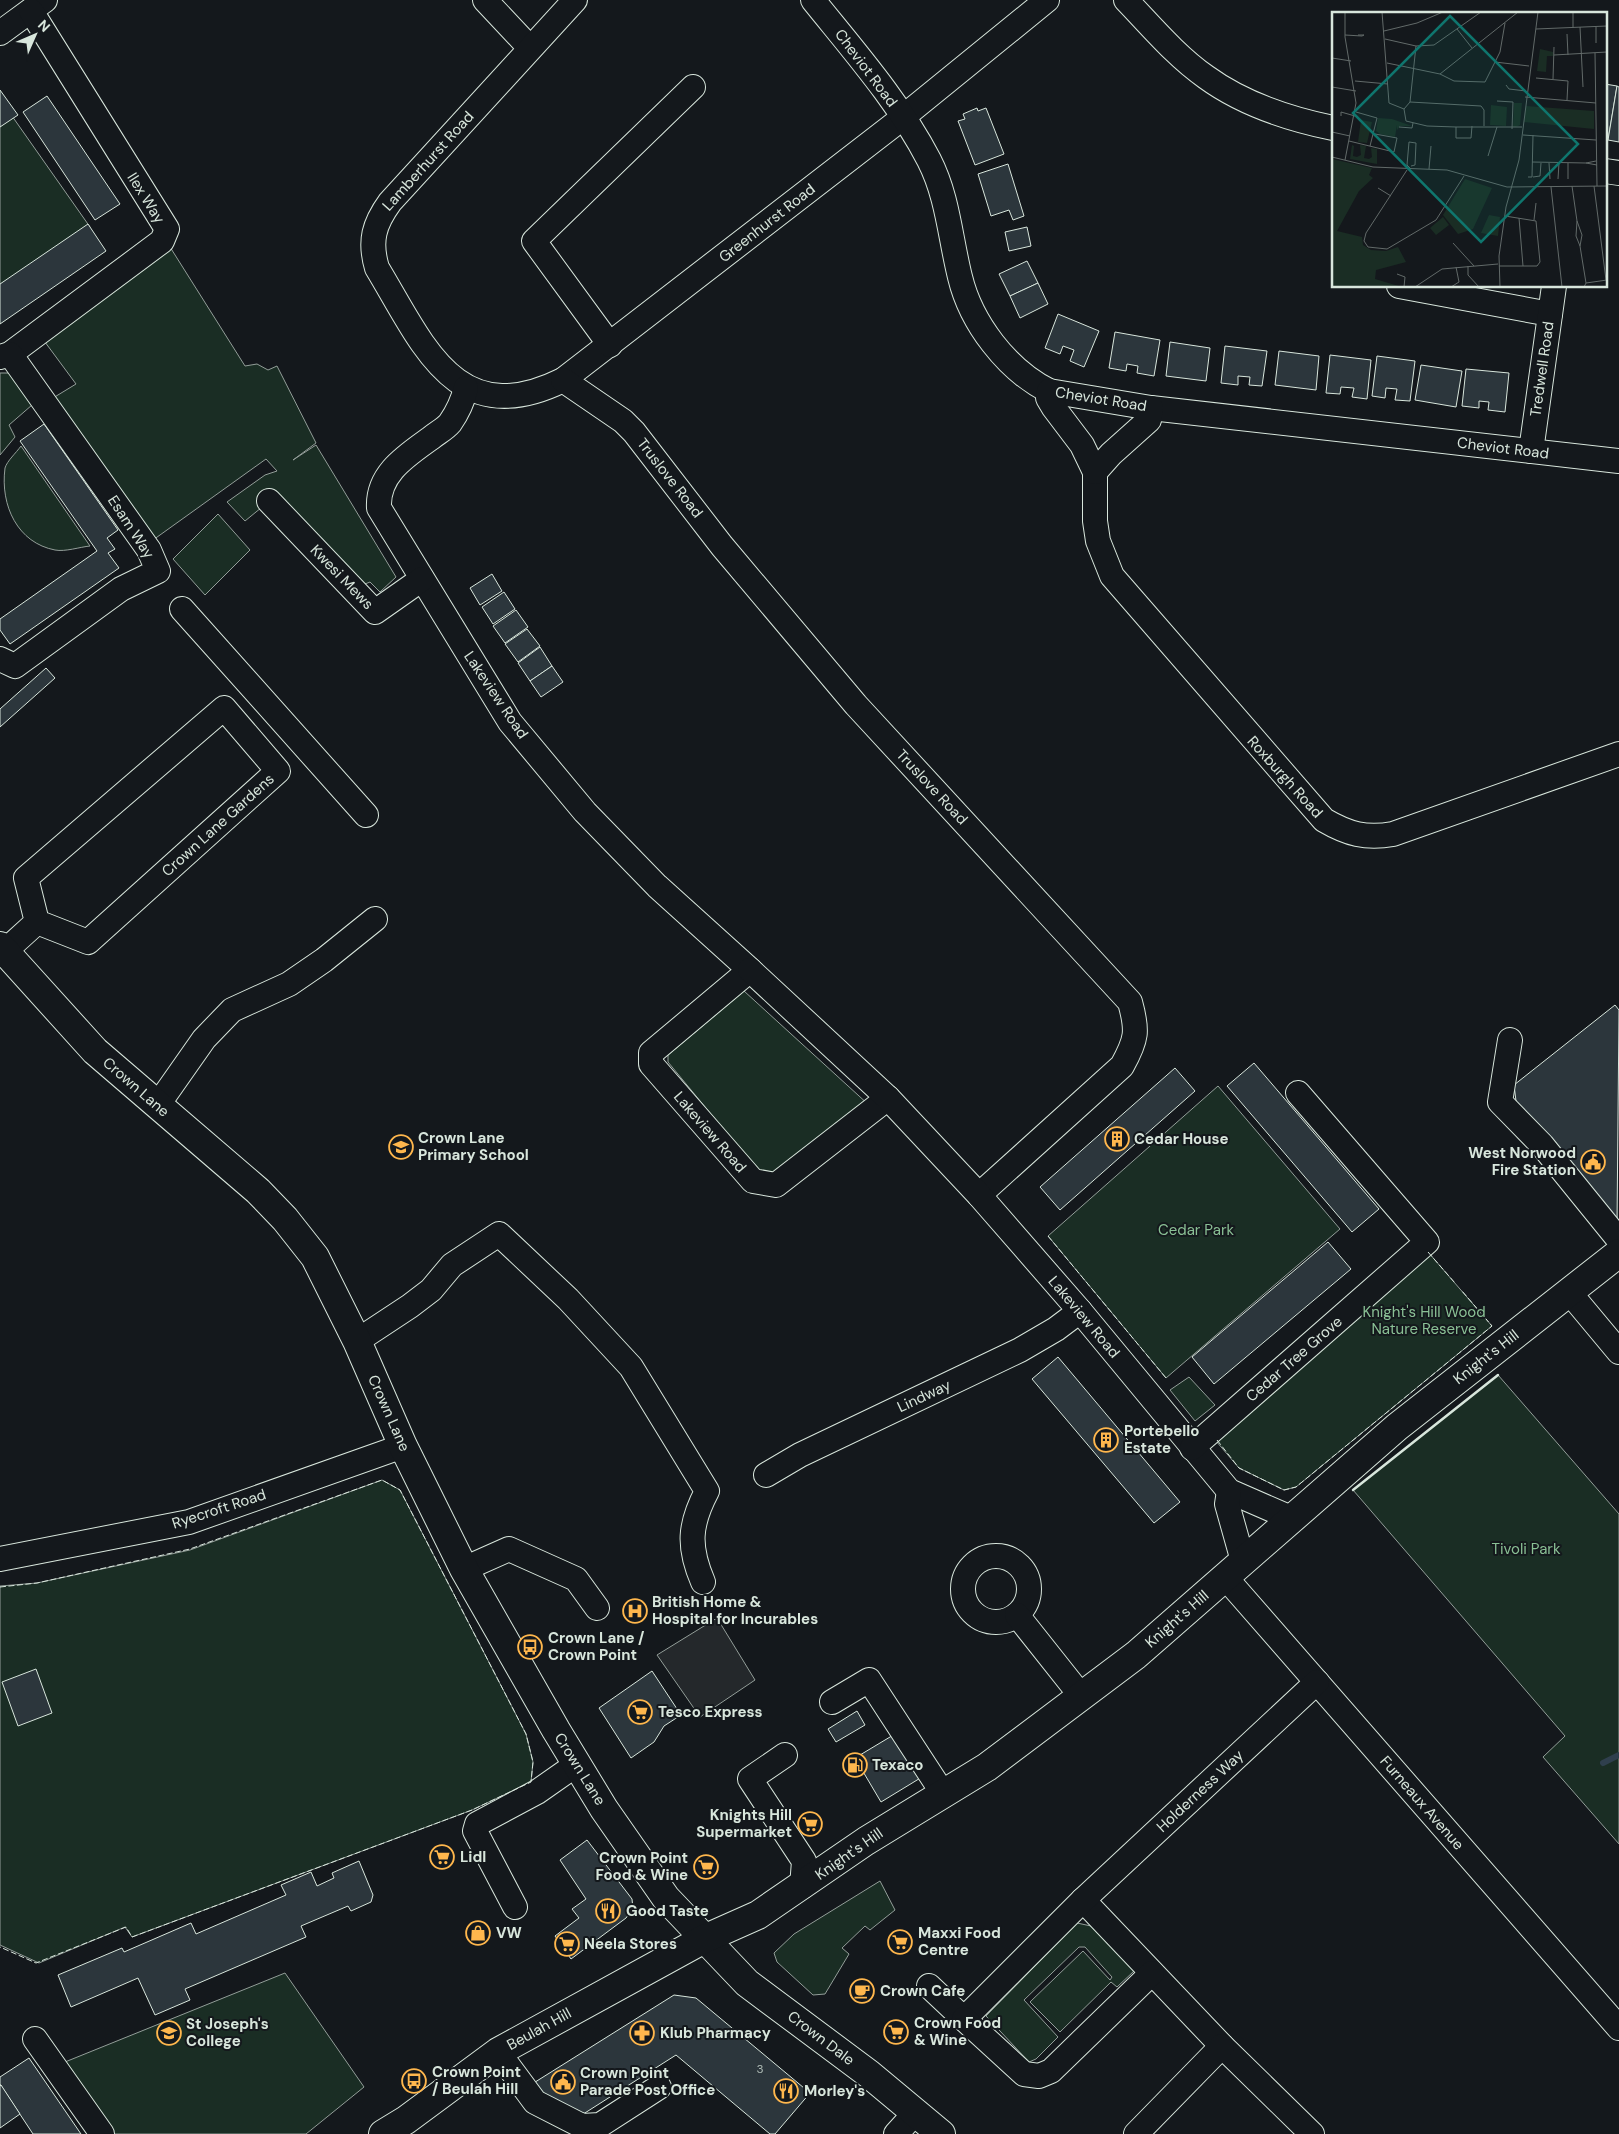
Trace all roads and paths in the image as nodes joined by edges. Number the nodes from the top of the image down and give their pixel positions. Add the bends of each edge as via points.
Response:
1 (485, 0) edge
2 (575, 0) edge
3 (813, 0) edge
4 (1047, 0) edge
5 (1126, 0) edge
6 (38, 5) edge
7 (0, 32) edge
8 (530, 48) junction
9 (693, 87) dead end
10 (903, 118) junction
11 (1332, 128) edge
12 (1606, 171) edge
13 (1619, 173) edge
14 (1410, 288) edge
15 (1554, 288) edge
16 (1550, 314) junction
17 (610, 345) junction
18 (5, 356) edge
19 (563, 380) junction
20 (466, 388) junction
21 (1048, 391) junction
22 (1152, 408) junction
23 (1531, 451) junction
24 (1619, 460) edge
25 (1095, 472) junction
26 (269, 501) dead end
27 (422, 579) junction
28 (182, 609) dead end
29 (0, 659) edge
30 (248, 685) junction
31 (224, 708) junction
32 (303, 748) junction
33 (1618, 757) edge
34 (278, 771) junction
35 (366, 815) dead end
36 (375, 919) dead end
37 (37, 922) junction
38 (2, 949) edge
39 (750, 970) junction
40 (1510, 1040) dead end
41 (1298, 1093) dead end
42 (888, 1098) junction
43 (158, 1106) junction
44 (979, 1195) junction
45 (1619, 1240) edge
46 (1619, 1252) edge
47 (1569, 1292) junction
48 (1080, 1311) junction
49 (357, 1341) junction
50 (1619, 1352) edge
51 (403, 1446) junction
52 (1192, 1448) junction
53 (766, 1475) dead end
54 (1229, 1491) junction
55 (1291, 1518) junction
56 (0, 1560) edge
57 (464, 1569) junction
58 (1234, 1569) junction
59 (704, 1582) dead end
60 (596, 1608) dead end
61 (1017, 1615) dead end
62 (1317, 1682) junction
63 (1082, 1697) junction
64 (832, 1702) dead end
65 (785, 1755) dead end
66 (577, 1764) junction
67 (944, 1795) junction
68 (802, 1887) junction
69 (1083, 1900) junction
70 (515, 1907) dead end
71 (704, 1939) junction
72 (1152, 1973) junction
73 (929, 1986) dead end
74 (964, 2019) junction
75 (1619, 2028) edge
76 (35, 2038) dead end
77 (1222, 2046) junction
78 (498, 2052) junction
79 (659, 2086) dead end
80 (916, 2112) junction
81 (402, 2129) edge
82 (1300, 2130) edge
83 (102, 2134) edge
84 (896, 2134) edge
85 (941, 2134) edge
86 (1136, 2134) edge

1 - 8 street
2 - 8 street, Lamberhurst Road
3 - 10 street, Cheviot Road
4 - 10 street, Greenhurst Road
5 - 11 street via 1206,78 1267,109
6 - 7 street
6 - 18 street, Ilex Way via 166,229 162,242
8 - 20 street, Lamberhurst Road via 390,202 376,223 372,236 377,268 408,320 440,367
9 - 17 street via 534,241
10 - 17 street, Greenhurst Road
10 - 21 street, Cheviot Road via 921,144 939,181 960,279 970,304 1008,361
12 - 13 street
14 - 16 street
15 - 16 street, Tredwell Road
16 - 23 street, Tredwell Road
17 - 19 street, Greenhurst Road
18 - 29 street, Esam Way via 149,550 158,571 121,589 14,666
19 - 20 street, Greenhurst Road via 515,394 496,395
19 - 44 street, Truslove Road via 634,432 722,546 856,705 1130,1002 1136,1025 1132,1047 1122,1066
20 - 27 street, Lakeview Road via 464,399 449,425 391,470 382,482 378,496 379,508
21 - 22 street, Cheviot Road
21 - 25 street, Roxburgh Road via 1048,398 1082,445
22 - 23 street, Cheviot Road
22 - 25 street via 1149,420
23 - 24 street, Cheviot Road
25 - 33 street, Roxburgh Road via 1098,541 1112,576 1300,796 1324,820 1344,832 1376,837 1393,834
26 - 27 street, Kwesi Mews via 375,612
27 - 39 street, Lakeview Road via 510,722 584,812 657,886
28 - 30 street
30 - 31 street
30 - 32 street
31 - 34 street, Crown Lane Gardens
31 - 37 street via 26,878
32 - 34 street
32 - 35 street
34 - 37 street, Crown Lane Gardens via 88,942
36 - 43 street via 289,984 232,1010 204,1039
37 - 38 street
38 - 43 main road, Crown Lane via 94,1051
39 - 42 street, Lakeview Road
39 - 42 street, Lakeview Road via 651,1053 651,1064 753,1181 776,1185
40 - 45 street via 1500,1102 1542,1145
41 - 52 street, Cedar Tree Grove via 1427,1242
42 - 44 street, Lakeview Road
43 - 49 main road, Crown Lane via 258,1191 285,1219 314,1257
44 - 48 street, Lakeview Road
46 - 47 main road, Knight's Hill
47 - 50 street
47 - 55 main road, Knight's Hill via 1397,1427
48 - 52 street, Lakeview Road
48 - 53 street, Lindway via 1020,1350 800,1455
49 - 51 main road, Crown Lane
49 - 59 street via 410,1306 431,1290 452,1265 499,1234 568,1299 631,1367 707,1491 695,1515 692,1539 695,1564
51 - 56 street, Ryecroft Road via 189,1522
51 - 57 main road, Crown Lane
52 - 54 street, Lakeview Road
54 - 55 street, Lakeview Road
54 - 58 street via 1227,1504
55 - 58 main road, Knight's Hill
57 - 60 street via 509,1549 576,1579
57 - 66 main road, Crown Lane
58 - 62 street, Furneaux Avenue
58 - 63 main road, Knight's Hill via 1136,1655
61 - 63 street
62 - 69 street, Holderness Way
62 - 75 street, Furneaux Avenue
63 - 67 main road, Knight's Hill via 988,1767
64 - 67 street via 869,1680
65 - 68 street via 750,1779 804,1861
66 - 70 street via 536,1792 476,1824 475,1832
66 - 71 main road, Crown Lane via 649,1876
67 - 68 main road, Knight's Hill via 866,1841
68 - 71 main road, Knight's Hill via 758,1915
69 - 72 street
69 - 74 street, Holderness Way
71 - 78 main road, Beulah Hill
71 - 80 main road, Crown Dale via 747,1983
72 - 74 street via 1051,2071 1039,2076 1024,2074
72 - 77 street
73 - 74 street
76 - 83 street
77 - 82 street
77 - 86 street
78 - 79 street via 535,2102 582,2126 600,2125
78 - 81 main road, Beulah Hill
80 - 84 street
80 - 85 main road, Crown Dale

